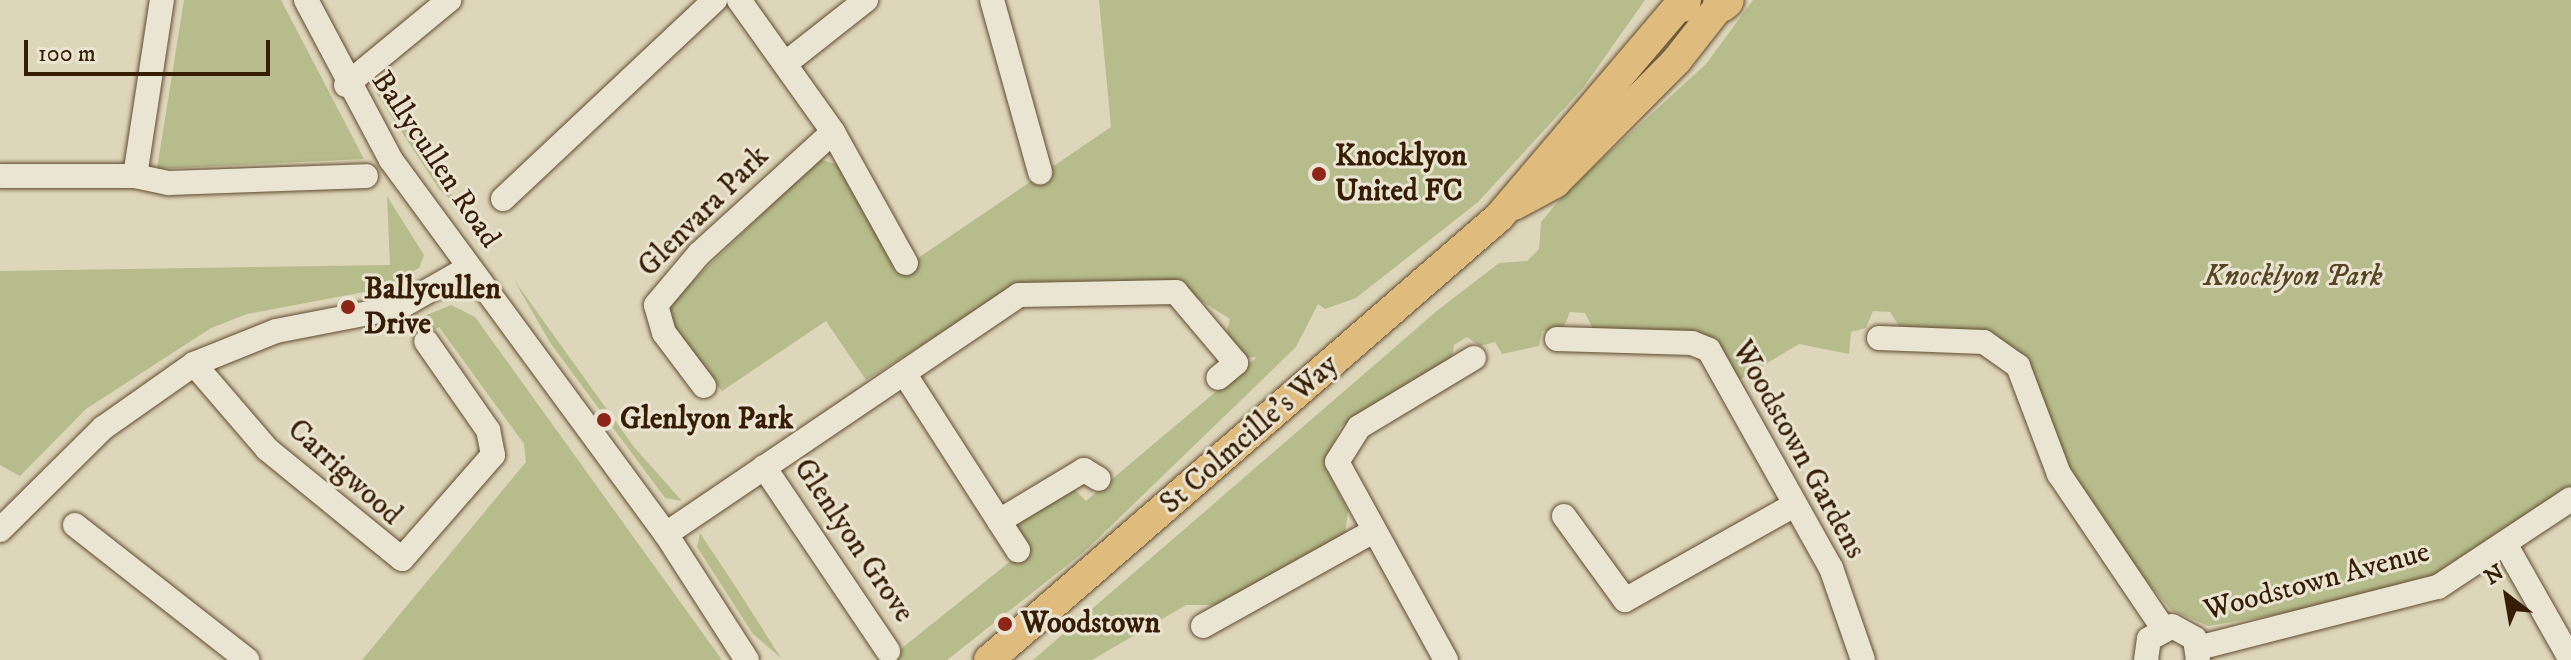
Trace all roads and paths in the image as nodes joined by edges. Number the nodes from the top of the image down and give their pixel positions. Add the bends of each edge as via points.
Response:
1 (162, 0) edge
2 (306, 0) edge
3 (449, 0) edge
4 (715, 0) edge
5 (739, 0) edge
6 (866, 0) edge
7 (992, 0) edge
8 (1683, 1) edge
9 (1723, 1) edge
10 (786, 63) junction
11 (346, 85) junction
12 (833, 132) junction
13 (1040, 172) dead end
14 (0, 176) edge
15 (135, 176) junction
16 (366, 176) dead end
17 (503, 199) dead end
18 (1509, 207) junction
19 (906, 263) dead end
20 (468, 268) junction
21 (1567, 338) dead end
22 (1879, 338) dead end
23 (426, 341) dead end
24 (1474, 358) dead end
25 (194, 364) junction
26 (904, 373) junction
27 (1218, 378) dead end
28 (704, 386) dead end
29 (764, 467) junction
30 (1099, 479) dead end
31 (2571, 499) edge
32 (1794, 505) junction
33 (1564, 516) dead end
34 (999, 521) junction
35 (75, 525) dead end
36 (0, 530) edge
37 (1372, 532) junction
38 (666, 534) junction
39 (2507, 547) junction
40 (1018, 550) dead end
41 (1203, 626) dead end
42 (2163, 628) junction
43 (888, 651) dead end
44 (2198, 654) edge
45 (247, 660) edge
46 (747, 660) edge
47 (989, 660) edge
48 (1446, 660) edge
49 (1863, 660) edge
50 (2146, 660) edge
51 (2571, 660) edge

1 - 15 street
2 - 11 street, Ballycullen Road
3 - 11 street
4 - 17 street
5 - 10 street
6 - 10 street
7 - 13 street
8 - 18 main road, St Colmcille's Way
9 - 18 main road, St Colmcille's Way via 1677,60 1555,183
10 - 12 street
11 - 20 street, Ballycullen Road
12 - 19 street
12 - 28 street, Glenvara Park via 699,254 656,305 664,333
14 - 15 street
15 - 16 street via 169,183
18 - 47 main road, St Colmcille's Way
20 - 25 street via 400,307 276,331
20 - 38 street, Ballycullen Road
21 - 32 street, Woodstown Gardens via 1692,343 1709,350
22 - 42 street via 1984,342 2018,366 2067,488
23 - 25 street, Carrigwood via 488,430 493,455 402,559 267,449
24 - 37 street via 1359,427 1340,448 1341,477
25 - 36 street via 103,428
26 - 27 street via 1019,295 1150,290 1176,292 1209,327 1236,363
26 - 29 street
26 - 34 street
29 - 38 street
29 - 43 street, Glenlyon Grove
30 - 34 street via 1084,470
31 - 39 street, Woodstown Avenue
32 - 33 street via 1625,600
32 - 49 street, Woodstown Gardens via 1831,568
34 - 40 street
35 - 45 street
37 - 41 street
37 - 48 street
38 - 46 street, Ballycullen Road
39 - 44 street, Woodstown Avenue via 2438,587
39 - 51 street
42 - 44 street, Woodstown Avenue via 2189,632
42 - 50 street, Woodstown Avenue via 2149,639

